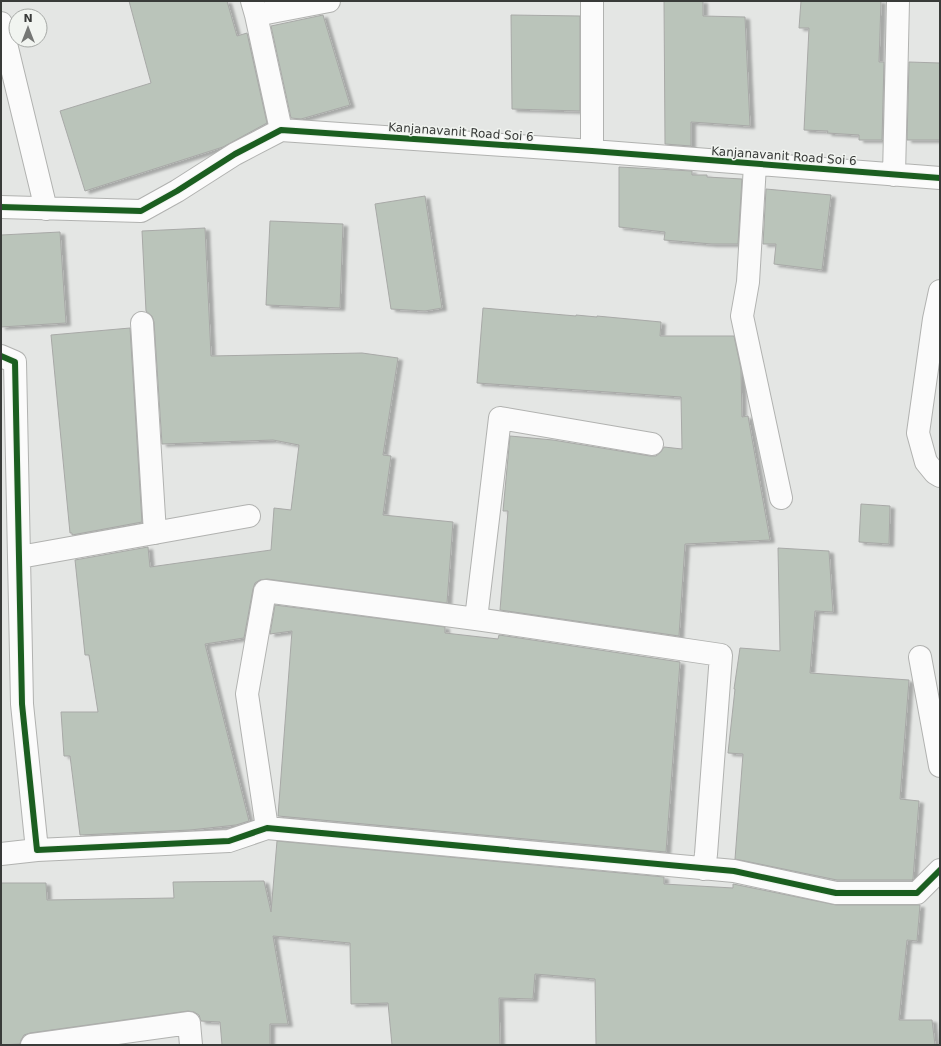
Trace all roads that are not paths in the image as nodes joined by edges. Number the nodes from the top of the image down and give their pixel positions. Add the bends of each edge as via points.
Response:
1 (329, 1) edge
2 (592, 1) edge
3 (898, 1) edge
4 (254, 8) edge
5 (1, 23) edge
6 (281, 130) junction
7 (592, 152) junction
8 (755, 165) junction
9 (894, 175) junction
10 (940, 178) edge
11 (1, 207) edge
12 (46, 208) junction
13 (940, 291) edge
14 (142, 323) dead end
15 (1, 356) edge
16 (652, 444) dead end
17 (940, 476) edge
18 (781, 498) dead end
19 (249, 516) dead end
20 (155, 533) junction
21 (20, 557) junction
22 (476, 619) junction
23 (920, 658) dead end
24 (940, 766) edge
25 (267, 828) junction
26 (37, 850) junction
27 (1, 854) edge
28 (704, 868) junction
29 (940, 870) edge
30 (32, 1045) edge
31 (190, 1045) edge

1 - 4 street
2 - 7 street
3 - 9 street
4 - 6 street
5 - 12 street
6 - 7 street, Kanjanavanit Road Soi 6
6 - 12 street via 235,154 141,211
7 - 8 street, Kanjanavanit Road Soi 6
8 - 9 street, Kanjanavanit Road Soi 6
8 - 18 street via 748,282 742,316
9 - 10 street, Kanjanavanit Road Soi 6
11 - 12 street
13 - 17 street via 918,433 926,462
14 - 20 street
15 - 21 street via 15,362
16 - 22 street via 500,418
19 - 20 street
20 - 21 street
21 - 26 street via 22,704
22 - 25 street via 265,591 247,694
22 - 28 street via 721,655
23 - 24 street
25 - 26 street via 229,841
25 - 28 street
26 - 27 street
28 - 29 street via 734,871 836,893 917,893
30 - 31 street via 189,1023

